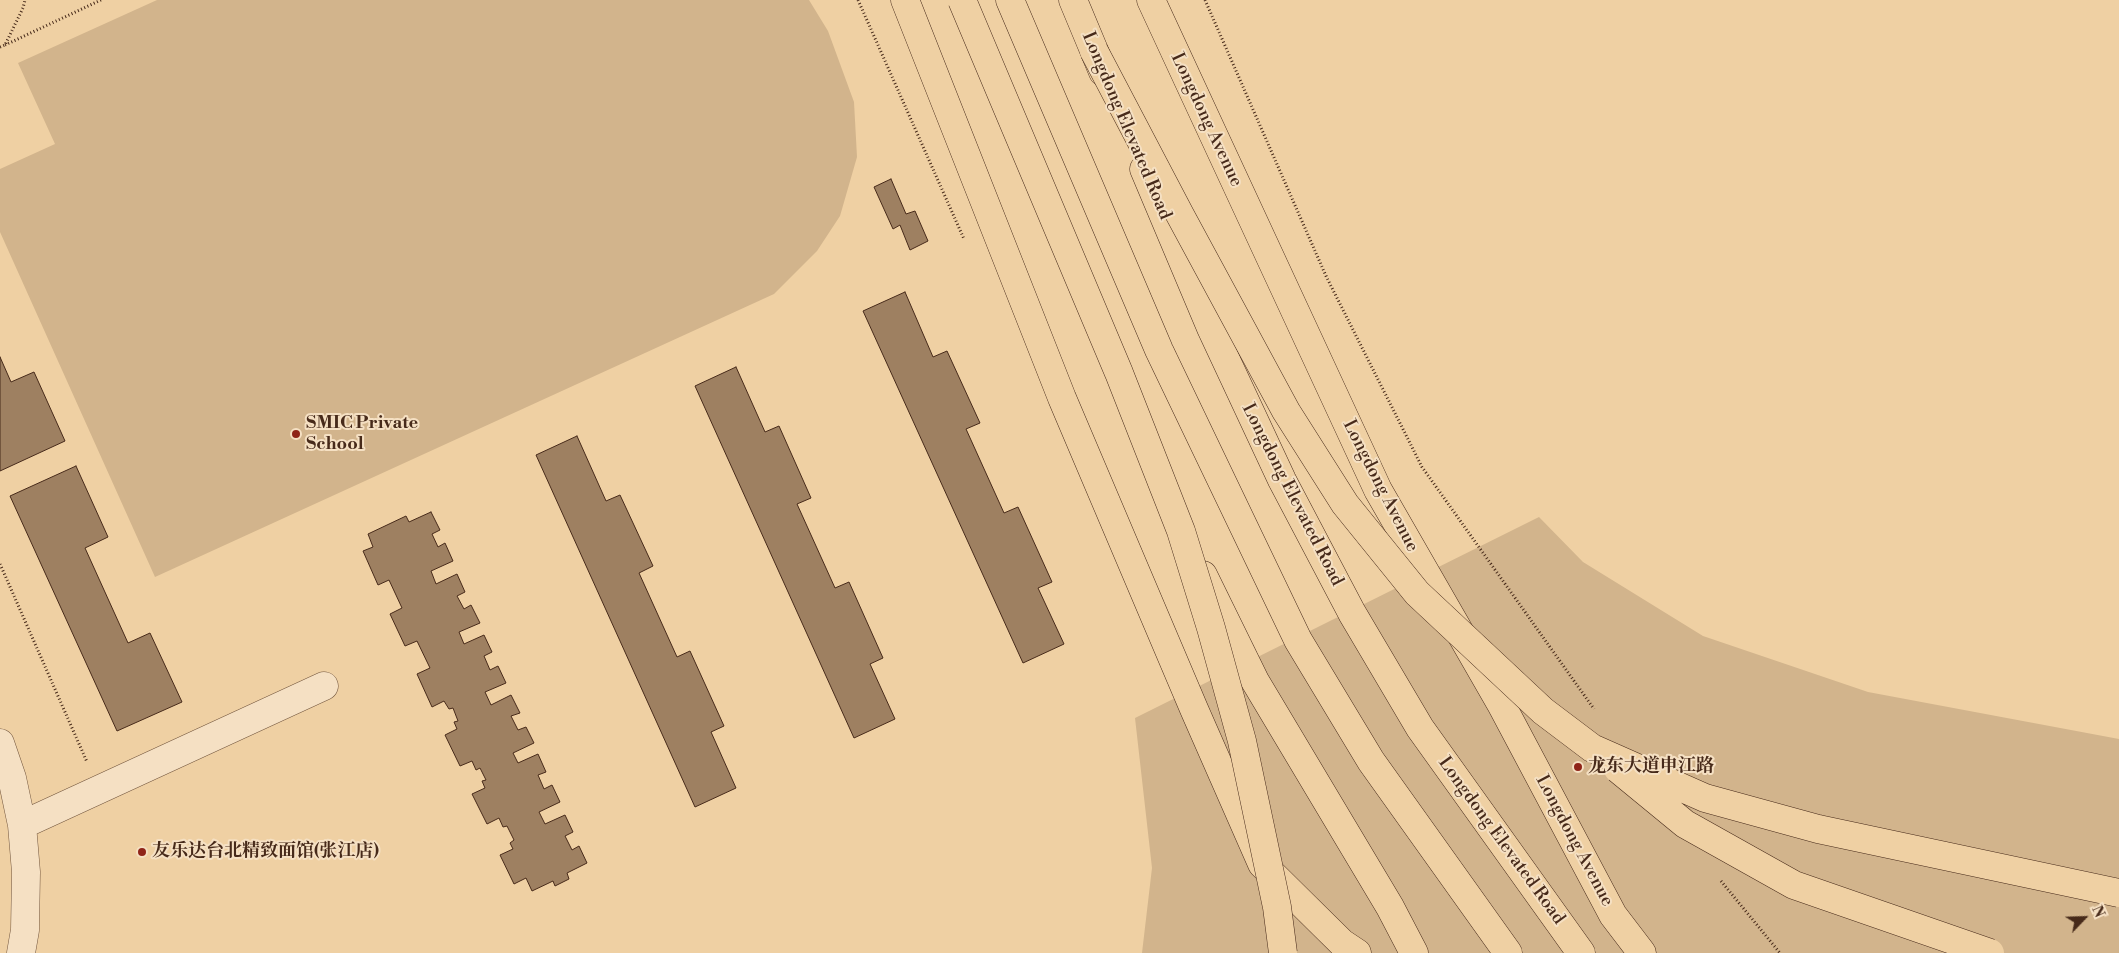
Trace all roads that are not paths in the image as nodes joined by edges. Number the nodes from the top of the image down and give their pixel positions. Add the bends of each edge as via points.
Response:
1 (905, 0) edge
2 (962, 0) edge
3 (1010, 0) edge
4 (1072, 0) edge
5 (1151, 0) edge
6 (1094, 51) junction
7 (1181, 531) junction
8 (324, 686) dead end
9 (0, 743) edge
10 (1592, 748) junction
11 (22, 825) junction
12 (2119, 893) edge
13 (21, 953) edge
14 (1283, 953) edge
15 (1357, 953) edge
16 (1414, 953) edge
17 (1508, 953) edge
18 (1581, 953) edge
19 (1642, 953) edge
20 (1990, 953) edge

1 - 15 main road via 1062,398 1262,864 1342,943
2 - 7 main road, bridge via 1119,373
3 - 17 main road via 1159,350 1298,640 1371,761
4 - 6 main road, Longdong Elevated Road
5 - 19 main road, Longdong Avenue via 1378,490 1501,704 1613,915
6 - 10 main road, bridge via 1286,411 1345,504 1417,593 1543,711
6 - 18 main road, Longdong Elevated Road, bridge via 1215,337 1282,480 1352,613 1420,728
7 - 14 main road, bridge via 1242,741 1277,907
7 - 16 main road, bridge via 1255,681
8 - 11 street
9 - 11 street via 12,778
10 - 12 main road, bridge via 1705,798 1818,829
10 - 20 main road, bridge via 1685,824 1794,885
11 - 13 street via 26,872 25,930

